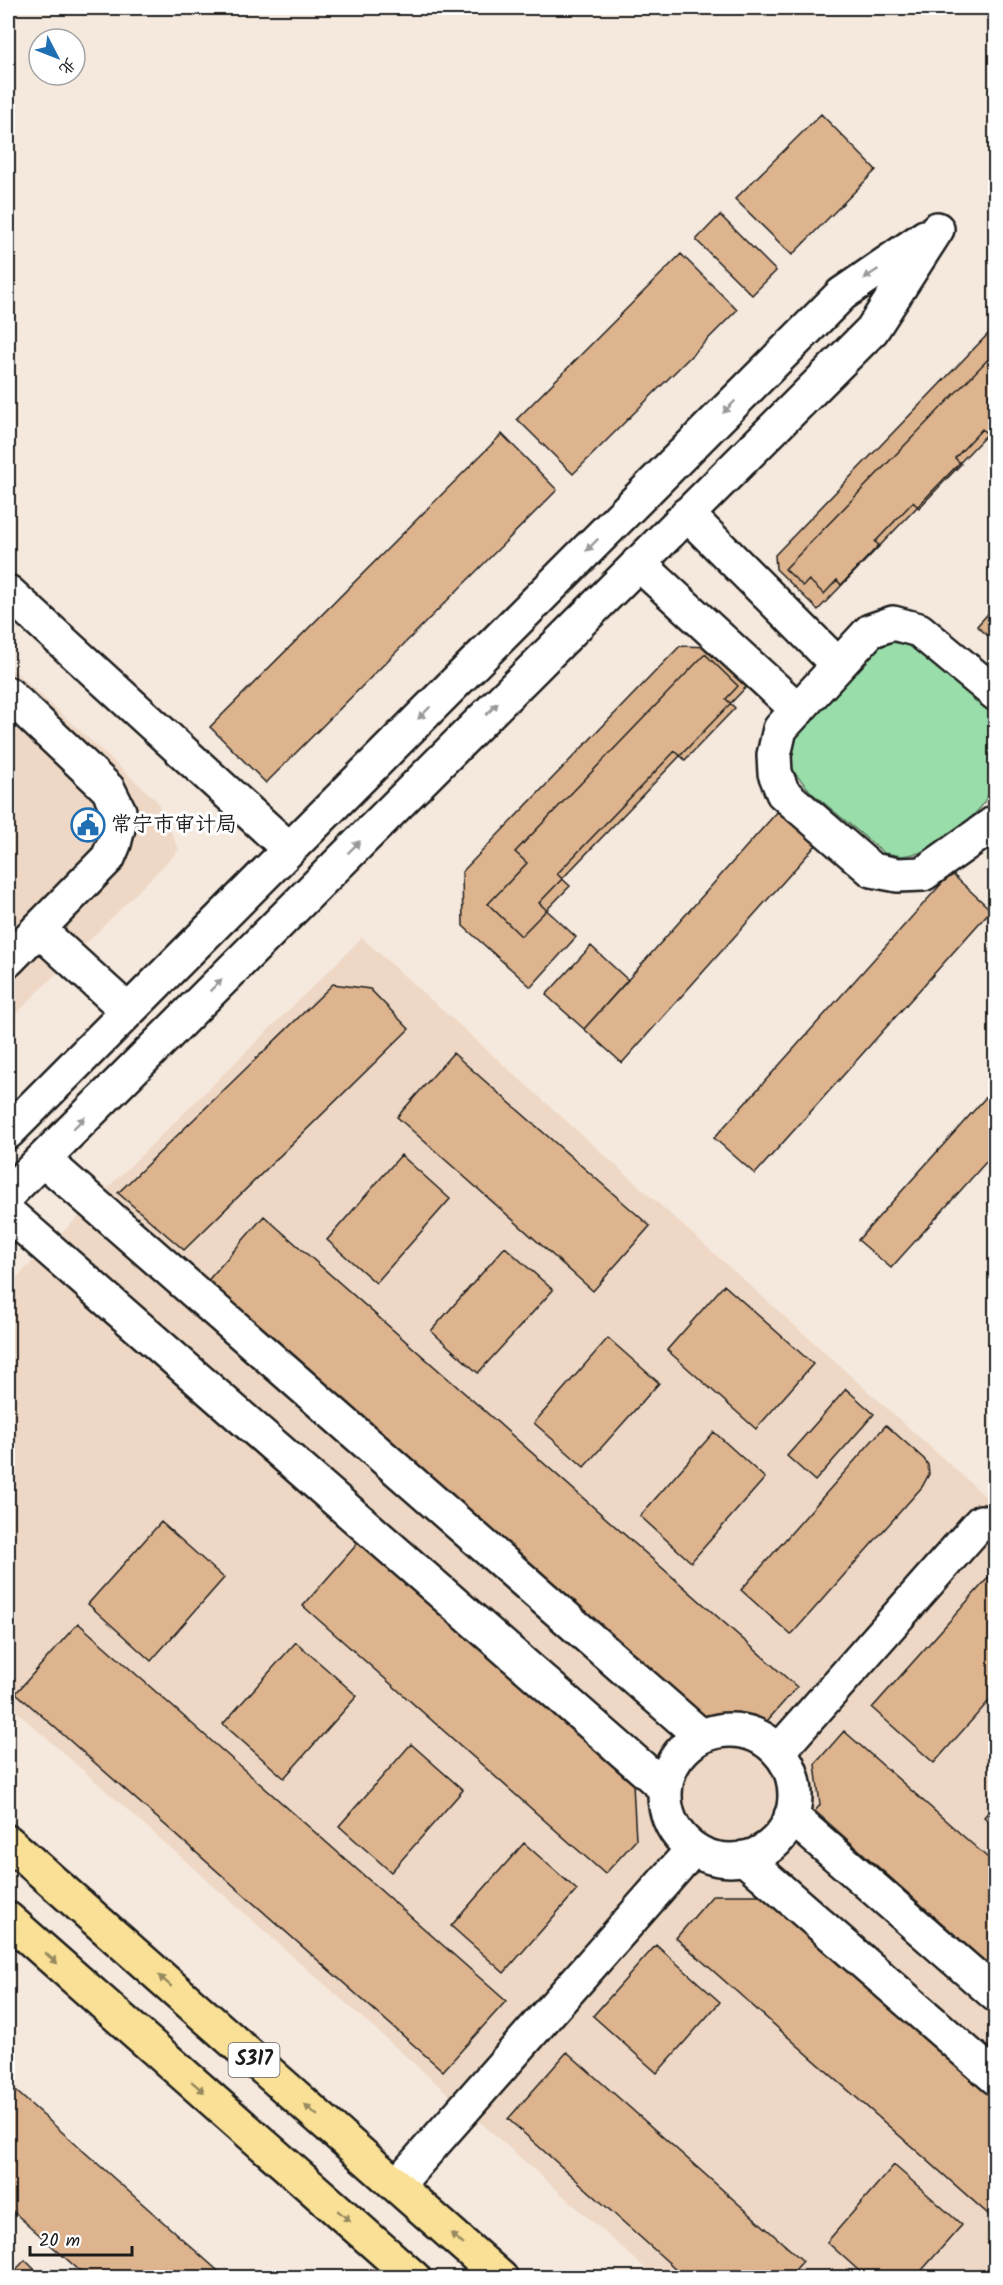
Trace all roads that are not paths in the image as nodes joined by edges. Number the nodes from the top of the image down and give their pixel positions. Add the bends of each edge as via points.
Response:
1 (687, 514) junction
2 (638, 563) junction
3 (8, 592) edge
4 (838, 665) junction
5 (8, 694) edge
6 (996, 694) edge
7 (798, 710) junction
8 (996, 822) edge
9 (289, 849) junction
10 (38, 929) junction
11 (8, 960) edge
12 (128, 1011) junction
13 (8, 1132) edge
14 (43, 1159) junction
15 (8, 1194) edge
16 (8, 1213) edge
17 (981, 1522) dead end
18 (700, 1736) junction
19 (779, 1751) junction
20 (665, 1788) junction
21 (791, 1816) junction
22 (8, 1842) edge
23 (693, 1849) junction
24 (744, 1858) junction
25 (8, 1919) edge
26 (996, 1995) edge
27 (996, 2078) edge
28 (397, 2186) junction
29 (414, 2277) edge
30 (501, 2277) edge

1 - 2 street
1 - 4 street
1 -> 9 street via 872,330 937,229 842,294
2 - 7 street
14 -> 2 street
3 - 9 street
4 - 6 street via 870,631 893,624 919,630
4 - 7 street
5 - 10 street via 108,789 119,811 108,858
7 - 8 street via 780,729 774,755 775,773 783,793 872,870 923,874
9 - 12 street
10 - 11 street
10 - 12 street
12 - 13 street
14 - 15 street
14 - 18 street
16 - 20 street
17 - 19 street
18 - 19 street via 734,1729 751,1732
18 - 20 street via 682,1749 670,1767
19 - 21 street via 794,1782
20 - 23 street via 670,1823
21 - 24 street via 773,1843
21 - 26 street
28 -> 22 main road, S317
23 - 24 street via 709,1857
23 - 28 street
24 - 27 street
25 -> 29 main road, S317
30 -> 28 main road, S317

